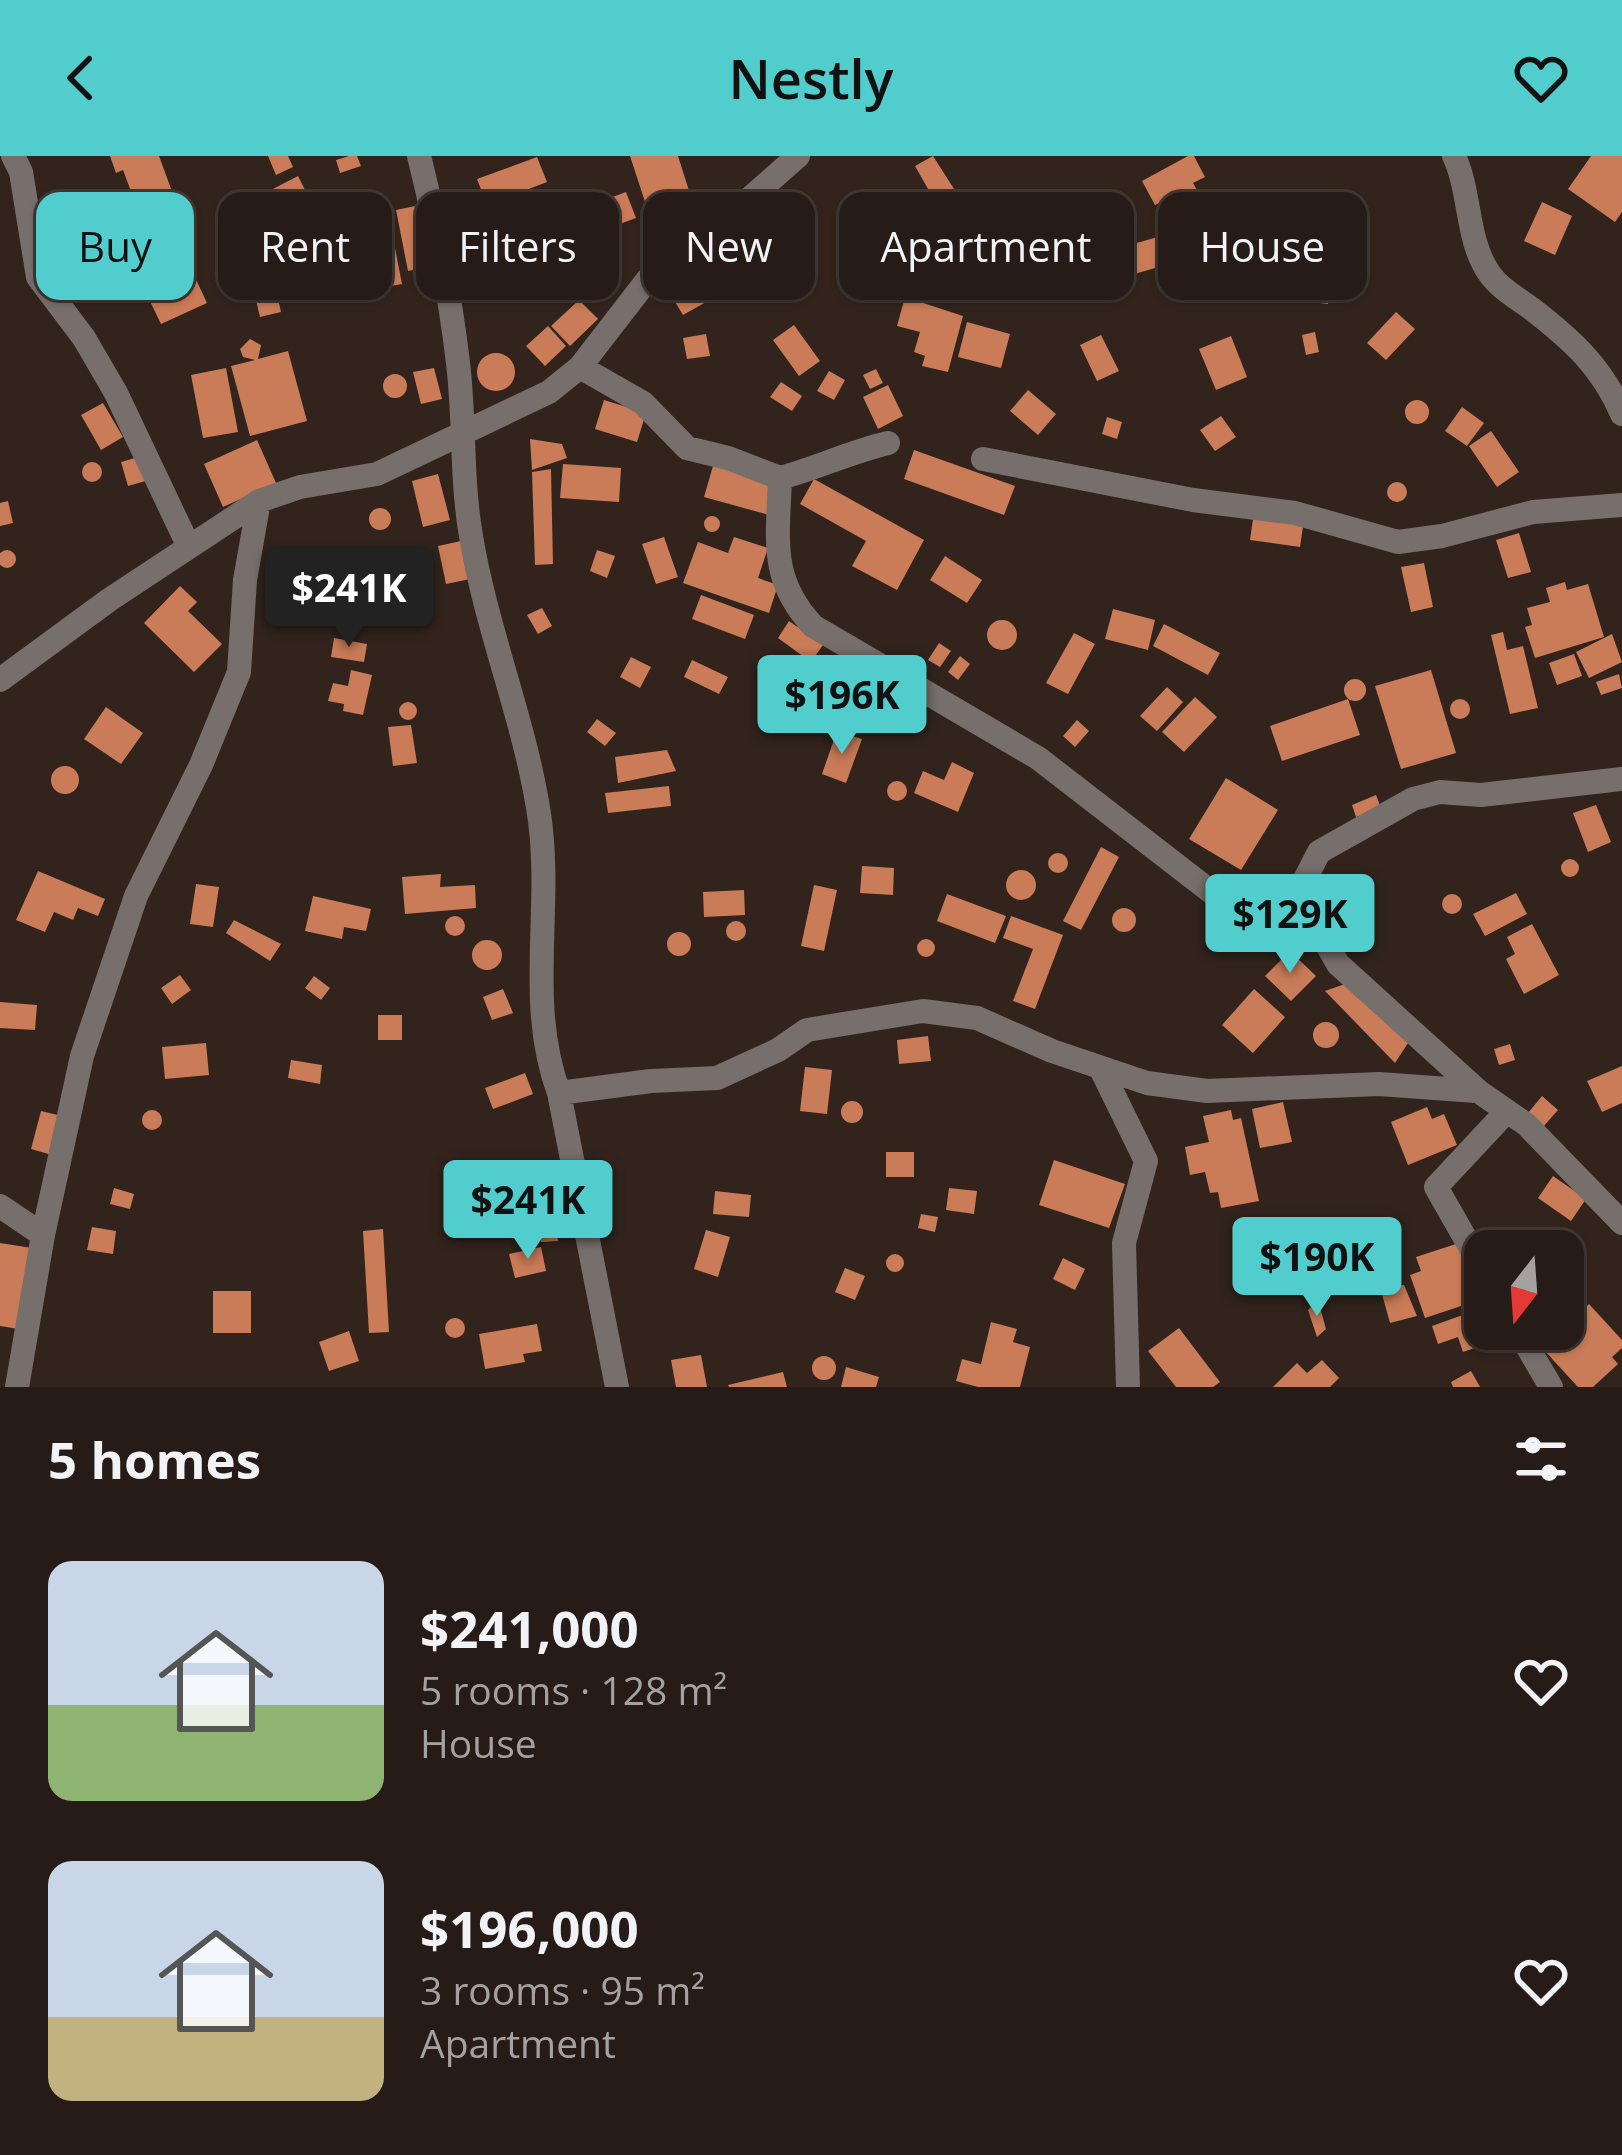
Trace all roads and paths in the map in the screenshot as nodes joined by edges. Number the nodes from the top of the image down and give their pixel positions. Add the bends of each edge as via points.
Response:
1 (13, 156) edge
2 (418, 156) edge
3 (798, 156) edge
4 (1454, 156) edge
5 (580, 367) junction
6 (1622, 415) edge
7 (460, 433) junction
8 (889, 443) dead end
9 (983, 459) dead end
10 (780, 478) junction
11 (259, 500) junction
12 (1622, 505) edge
13 (189, 548) junction
14 (0, 680) edge
15 (1622, 779) edge
16 (1298, 892) junction
17 (1101, 1069) junction
18 (1478, 1091) junction
19 (559, 1093) junction
20 (1507, 1111) junction
21 (0, 1206) edge
22 (1622, 1222) edge
23 (43, 1235) junction
24 (1464, 1236) edge
25 (1529, 1350) edge
26 (16, 1387) edge
27 (616, 1387) edge
28 (1128, 1387) edge
29 (1550, 1387) edge

1 - 13 street via 38,278 116,392
2 - 7 street via 458,366
3 - 5 street via 648,279
4 - 6 street via 1486,268 1585,351
5 - 7 street via 549,392
5 - 10 street via 644,403 687,448
7 - 11 street via 377,474
7 - 19 street via 488,623 536,792 544,895 539,1013
8 - 10 street
9 - 12 street via 1295,513 1398,542 1533,512
10 - 16 street via 781,580 813,626 1038,758 1219,898 1256,906
11 - 13 street
11 - 23 street via 238,672 136,896 82,1056
13 - 14 street
15 - 16 street via 1413,799 1319,852
16 - 18 street via 1338,964
17 - 18 street via 1207,1090 1379,1084
17 - 19 street via 977,1018 923,1011 807,1030 717,1078
17 - 28 street via 1146,1161 1124,1243
18 - 20 street
19 - 27 street
20 - 22 street
20 - 24 street via 1436,1187
21 - 23 street
23 - 26 street
25 - 29 street

